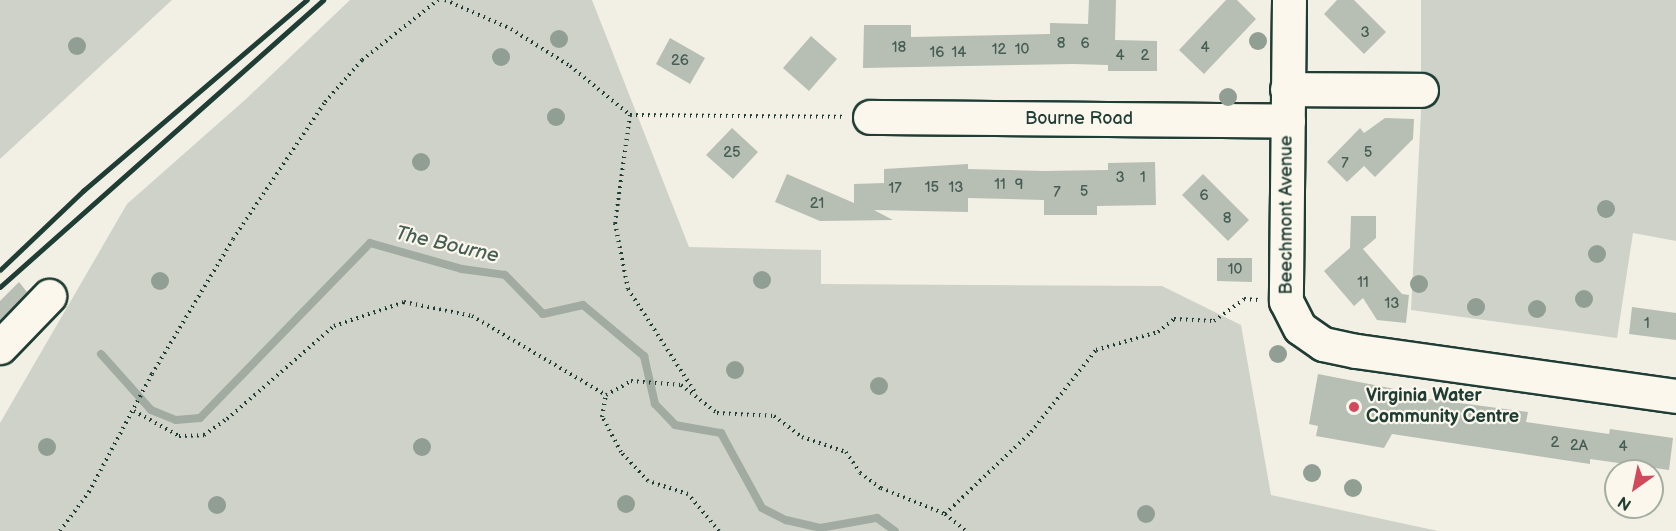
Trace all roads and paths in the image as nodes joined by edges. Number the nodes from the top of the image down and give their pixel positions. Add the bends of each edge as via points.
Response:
1 (438, 0) edge
2 (446, 0) edge
3 (1288, 0) edge
4 (1421, 90) dead end
5 (1287, 105) junction
6 (630, 115) junction
7 (870, 117) joint
8 (49, 296) dead end
9 (1286, 301) junction
10 (0, 347) edge
11 (695, 393) junction
12 (606, 395) junction
13 (1676, 396) edge
14 (134, 411) junction
15 (945, 514) junction
16 (60, 531) edge
17 (719, 531) edge
18 (966, 531) edge

1 - 14 path via 362,60 325,102 256,203
2 - 6 path via 512,29 570,66
3 - 5 street, Beechmont Avenue
4 - 5 street, Bourne Road
5 - 7 street, Bourne Road
5 - 9 street, Beechmont Avenue
6 - 7 path
6 - 11 path via 615,223 628,289
8 - 10 street
9 - 13 street, Beechmont Avenue via 1300,328 1323,344
9 - 15 path via 1244,299 1214,321 1174,319 1158,332 1096,350 1031,432
11 - 12 path via 681,385 631,381
11 - 15 path via 717,413 774,416 802,437 846,452 860,473 880,488
12 - 14 path via 472,316 404,302 334,326 204,435 179,436
12 - 17 path via 602,417 621,452 648,481 687,494
14 - 16 path via 89,492
15 - 18 path

